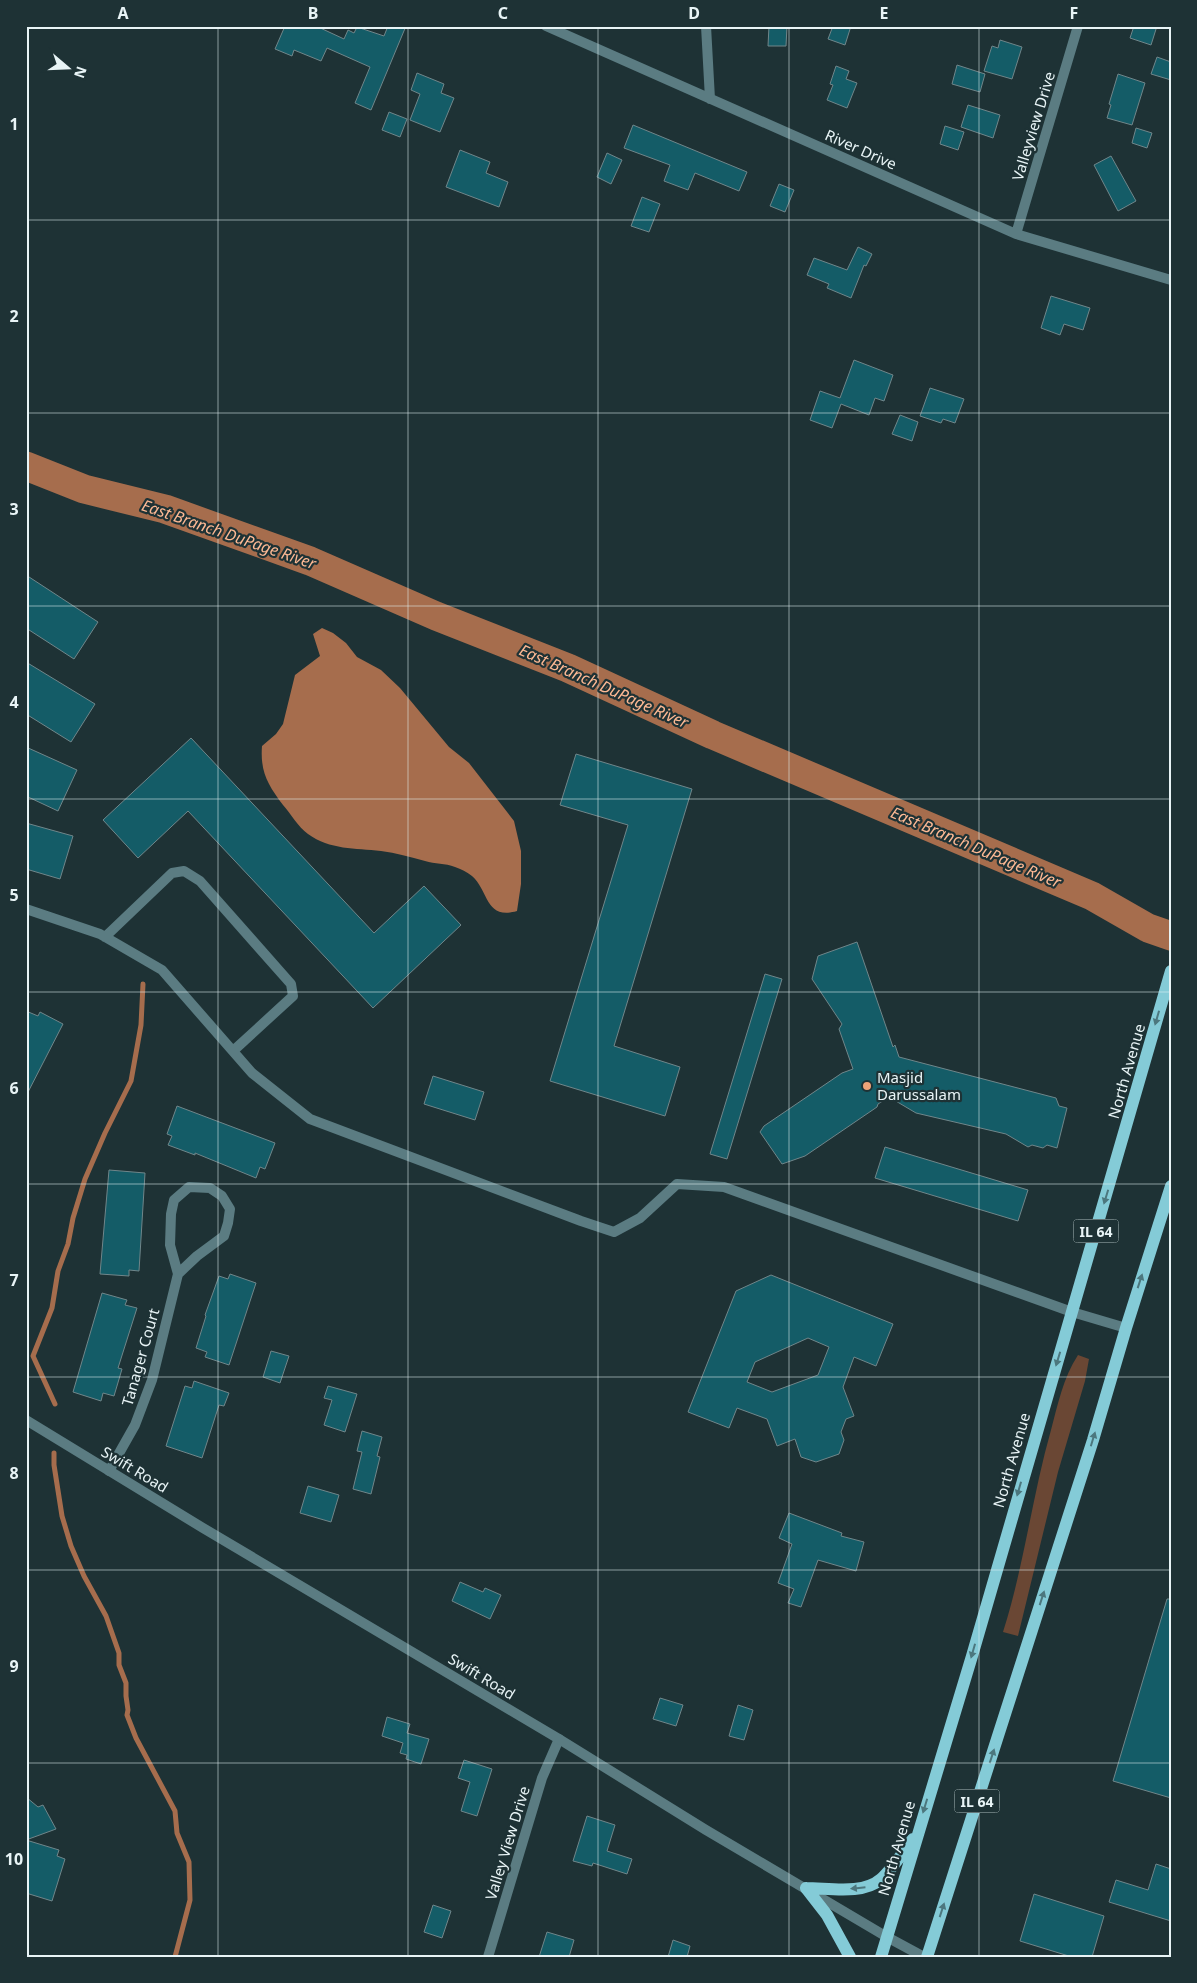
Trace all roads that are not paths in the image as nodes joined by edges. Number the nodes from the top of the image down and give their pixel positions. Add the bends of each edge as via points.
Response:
1 (546, 26) edge
2 (706, 26) edge
3 (1078, 26) edge
4 (710, 99) junction
5 (1016, 234) junction
6 (1171, 280) edge
7 (26, 909) edge
8 (105, 937) junction
9 (1171, 971) edge
10 (233, 1051) junction
11 (1171, 1186) edge
12 (178, 1274) junction
13 (1072, 1312) junction
14 (1126, 1328) junction
15 (26, 1420) edge
16 (109, 1471) junction
17 (559, 1739) junction
18 (917, 1833) junction
19 (806, 1888) junction
20 (887, 1937) junction
21 (488, 1957) edge
22 (850, 1957) edge
23 (881, 1957) edge
24 (925, 1957) edge

1 - 4 street, River Drive
2 - 4 street
3 - 5 street, Valleyview Drive
4 - 5 street, River Drive
5 - 6 street, River Drive
7 - 8 street
8 - 10 street via 162,970
8 - 10 street via 172,873 184,870 200,881 291,984 293,996
9 -> 13 main road, North Avenue / IL 64
10 - 13 street via 252,1072 310,1119 614,1232 640,1218 677,1184 724,1187
14 -> 11 main road, IL 64
12 - 12 street, Tanager Court via 170,1244 174,1200 188,1187 210,1188 222,1196 230,1208 224,1236
12 - 16 street, Tanager Court via 152,1380 136,1425
13 - 14 street
13 -> 18 main road, North Avenue / IL 64
24 -> 14 main road, IL 64
15 - 16 street, Swift Road
16 - 17 street, Swift Road
17 - 19 street, Swift Road
17 - 21 street, Valley View Drive via 542,1778
18 -> 19 main road via 882,1878 869,1886 855,1889
18 - 20 main road, North Avenue / IL 64
19 - 20 street, Swift Road
19 - 22 main road via 827,1915
20 - 23 main road, North Avenue / IL 64
20 - 24 street, Swift Road

